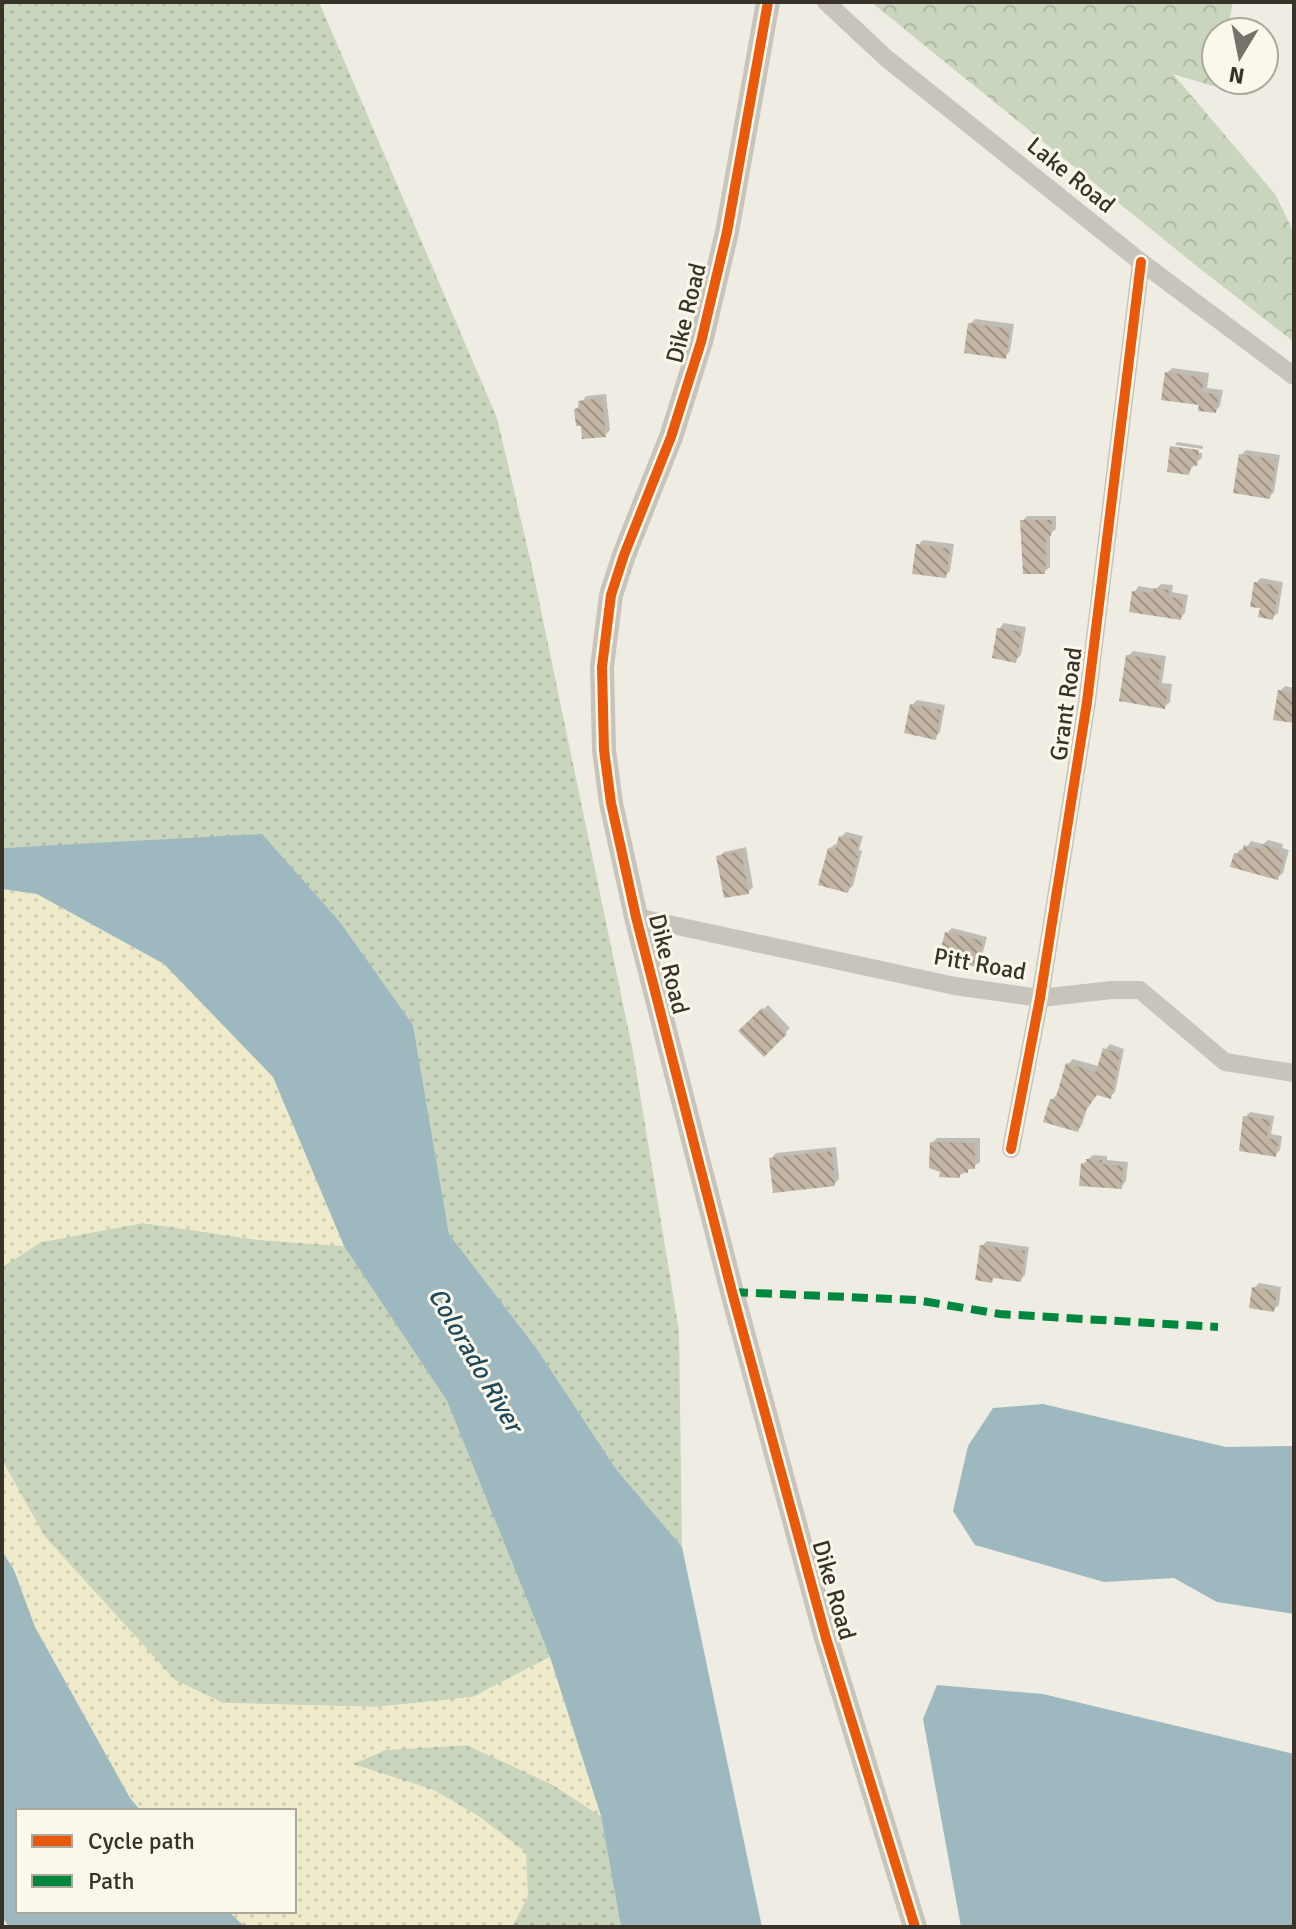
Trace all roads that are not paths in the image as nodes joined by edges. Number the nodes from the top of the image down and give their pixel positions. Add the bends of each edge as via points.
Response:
1 (768, 2) edge
2 (826, 2) edge
3 (1141, 262) junction
4 (1294, 376) edge
5 (636, 917) junction
6 (1040, 998) junction
7 (1294, 1073) edge
8 (1011, 1149) dead end
9 (915, 1927) edge

1 - 5 street, Dike Road via 727,232 701,342 671,437 624,555 605,631 604,750
2 - 3 street, Lake Road via 886,58
3 - 4 street, Lake Road
3 - 6 street, Grant Road via 1087,702
5 - 6 street, Pitt Road via 955,986
5 - 9 street, Dike Road via 822,1623
6 - 7 street, Pitt Road via 1140,990 1225,1062
6 - 8 street, Grant Road

